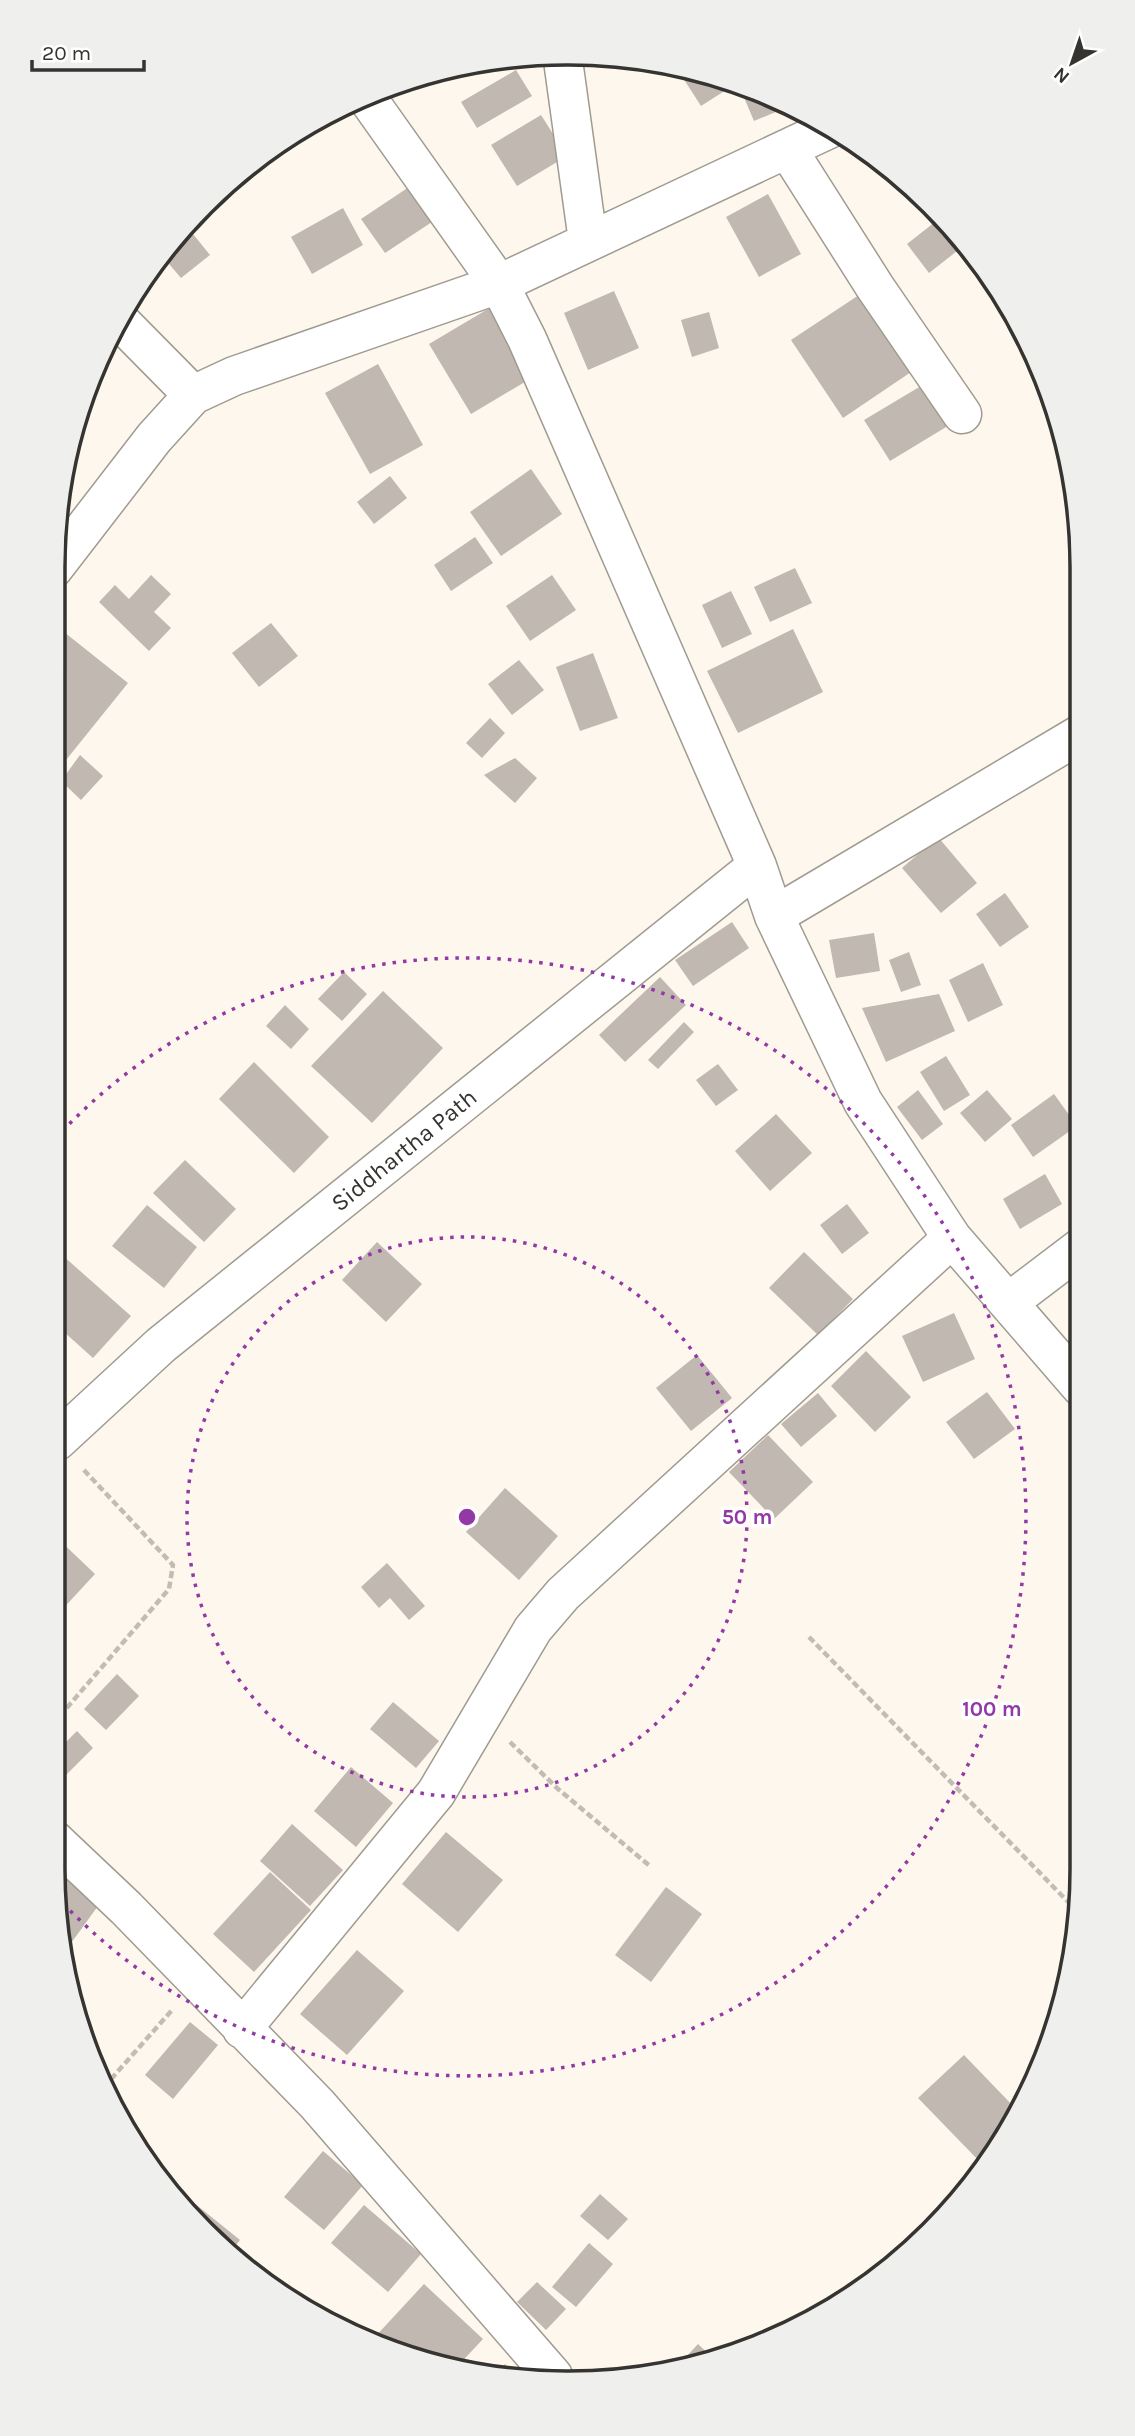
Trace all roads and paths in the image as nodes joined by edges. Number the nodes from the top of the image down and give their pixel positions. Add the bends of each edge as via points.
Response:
1 (564, 65) edge
2 (372, 104) edge
3 (821, 133) edge
4 (788, 150) junction
5 (588, 241) junction
6 (499, 284) junction
7 (126, 327) edge
8 (193, 395) junction
9 (962, 414) dead end
10 (65, 552) edge
11 (1070, 740) edge
12 (757, 866) junction
13 (774, 916) junction
14 (952, 1238) junction
15 (1070, 1256) edge
16 (1009, 1302) junction
17 (1070, 1374) edge
18 (65, 1434) edge
19 (65, 1450) edge
20 (809, 1637) dead end
21 (65, 1709) edge
22 (482, 1714) junction
23 (65, 1851) edge
24 (651, 1867) dead end
25 (1069, 1903) edge
26 (197, 1982) junction
27 (242, 2029) junction
28 (111, 2079) edge
29 (548, 2370) edge

1 - 5 street
2 - 6 street
3 - 4 street
4 - 5 street
4 - 9 street
5 - 6 street
6 - 8 street via 234,376
6 - 12 street
7 - 8 street
8 - 10 street
11 - 13 street
12 - 13 street
12 - 18 street, Siddhartha Path via 161,1345
13 - 14 street via 863,1102
14 - 16 street
14 - 22 street via 563,1594 533,1629
15 - 16 street
16 - 17 street
19 - 21 path via 173,1566 169,1589
20 - 25 path
22 - 24 path via 558,1789
22 - 27 street via 436,1793
23 - 26 street
26 - 27 street
26 - 28 path
27 - 29 street via 324,2113

